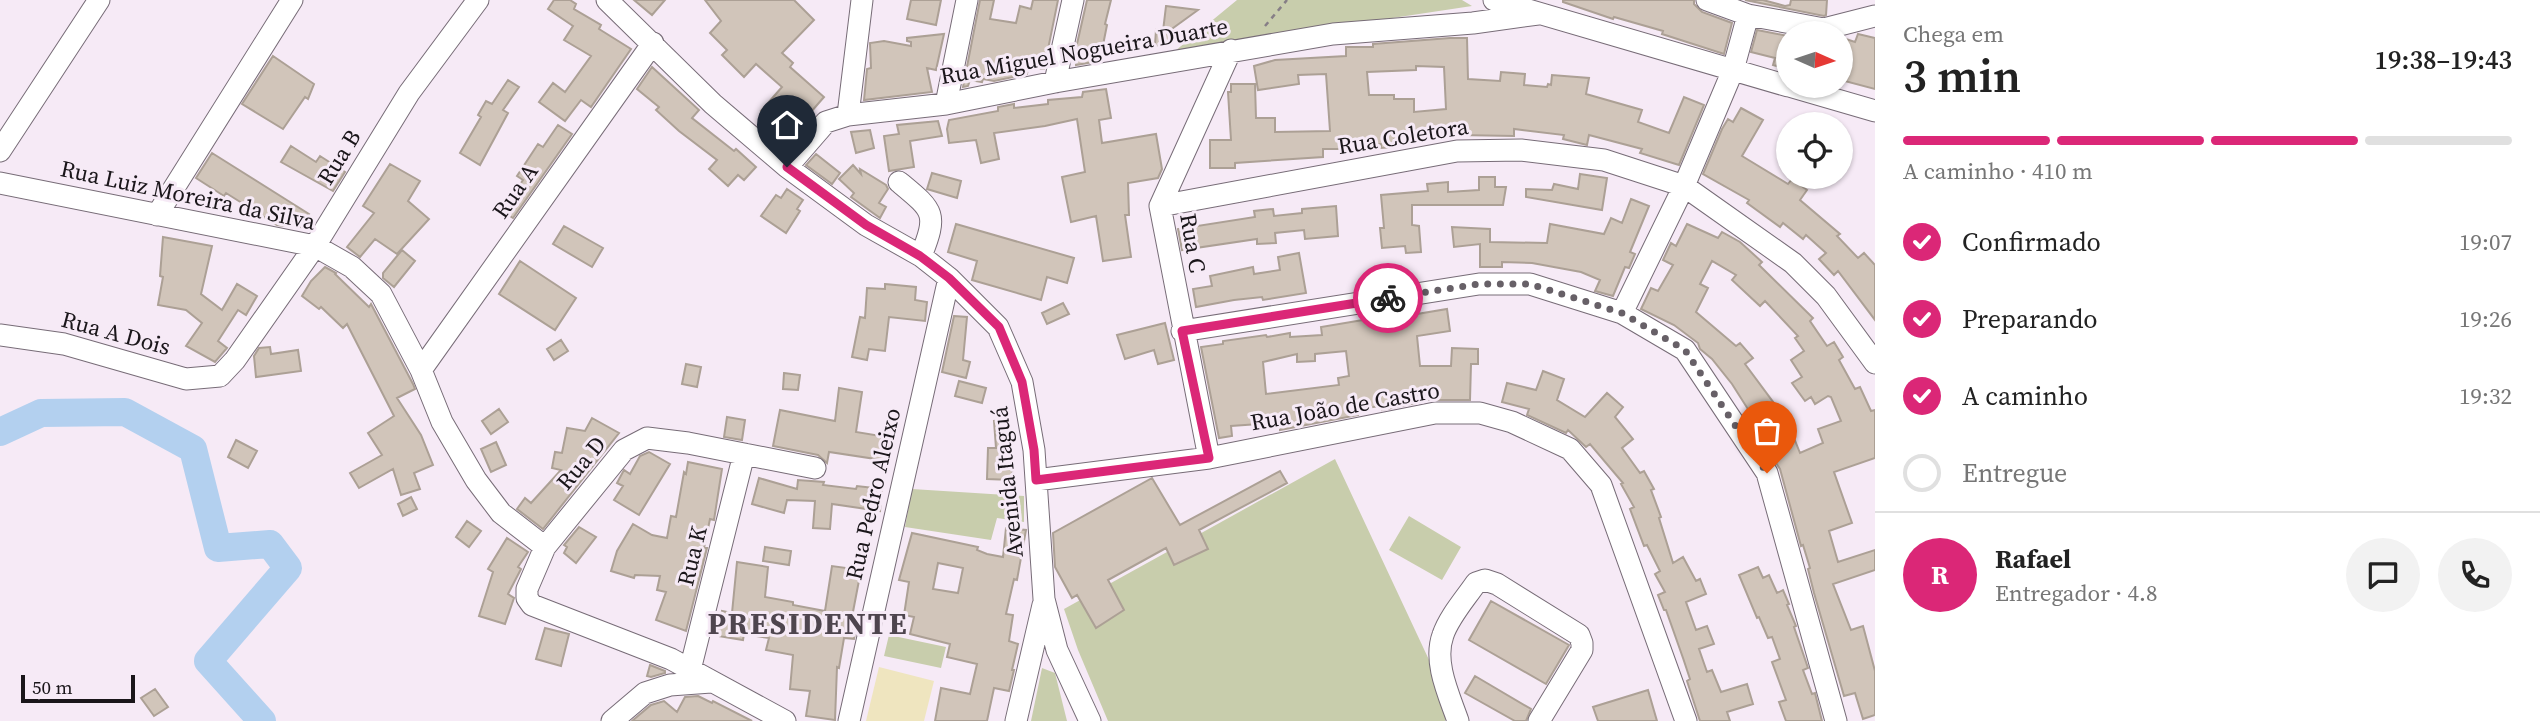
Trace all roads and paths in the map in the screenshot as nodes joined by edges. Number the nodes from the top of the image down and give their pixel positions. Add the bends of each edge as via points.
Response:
1 (99, 0) edge
2 (292, 0) edge
3 (478, 0) edge
4 (607, 0) edge
5 (862, 0) edge
6 (967, 0) edge
7 (1073, 0) edge
8 (1494, 0) edge
9 (1707, 0) edge
10 (1538, 14) junction
11 (1748, 15) junction
12 (1875, 16) edge
13 (653, 43) junction
14 (1231, 50) junction
15 (1733, 70) junction
16 (1055, 82) junction
17 (1776, 82) edge
18 (1830, 98) edge
19 (946, 104) junction
20 (1875, 111) edge
21 (848, 115) junction
22 (0, 151) edge
23 (787, 167) junction
24 (899, 182) dead end
25 (0, 183) edge
26 (1684, 186) junction
27 (1160, 206) junction
28 (157, 215) junction
29 (315, 246) junction
30 (920, 256) junction
31 (949, 278) junction
32 (1622, 313) junction
33 (1182, 331) junction
34 (0, 335) edge
35 (1875, 363) edge
36 (421, 370) junction
37 (220, 376) joint
38 (744, 454) junction
39 (1209, 458) junction
40 (815, 468) dead end
41 (1036, 480) junction
42 (545, 547) junction
43 (1044, 599) junction
44 (690, 670) junction
45 (711, 682) junction
46 (612, 721) edge
47 (785, 721) edge
48 (849, 721) edge
49 (1016, 721) edge
50 (1090, 721) edge
51 (1458, 721) edge
52 (1539, 721) edge
53 (1686, 721) edge
54 (1836, 721) edge

1 - 22 street
2 - 28 street
3 - 29 street, Rua B via 410,93
4 - 13 street, Avenida Itaguá
5 - 21 street
6 - 19 street
7 - 16 street
8 - 10 street
9 - 11 street
10 - 14 street, Rua Miguel Nogueira Duarte via 1333,34
10 - 15 street
11 - 12 street via 1824,29
11 - 15 street
13 - 23 street, Avenida Itaguá via 713,104
13 - 36 street, Rua A
14 - 16 street, Rua Miguel Nogueira Duarte
14 - 27 street, Rua C
15 - 17 street
15 - 26 street
16 - 19 street, Rua Miguel Nogueira Duarte
18 - 20 street
19 - 21 street, Rua Miguel Nogueira Duarte
21 - 23 street, Rua Miguel Nogueira Duarte via 826,122
23 - 30 street, Avenida Itaguá via 866,225
24 - 30 street via 927,205 933,226
25 - 28 street, Rua Luiz Moreira da Silva
26 - 27 street, Rua Coletora via 1604,160 1521,150 1457,151
26 - 32 street
26 - 35 street, Rua Coletora via 1793,263 1826,296
27 - 33 street, Rua C
28 - 29 street, Rua Luiz Moreira da Silva
29 - 36 street, Rua Luiz Moreira da Silva via 352,267 381,294
29 - 37 street, Rua B
30 - 31 street, Avenida Itaguá
31 - 41 street, Avenida Itaguá via 999,327 1022,382
31 - 48 street, Rua Pedro Aleixo
32 - 33 street via 1530,284 1479,284
32 - 54 street via 1685,350 1767,473
33 - 39 street, Rua C
34 - 37 street, Rua A Dois via 64,344 186,379
36 - 42 street, Rua Luiz Moreira da Silva via 442,422 476,480 501,513
38 - 40 street, Rua D
38 - 42 street, Rua D via 647,438 624,450
38 - 44 street, Rua K
39 - 41 street, Rua João de Castro
39 - 53 street, Rua João de Castro via 1436,413 1480,413 1512,422 1570,449 1601,485
41 - 43 street, Avenida Itaguá
42 - 44 street, Rua D via 527,589 532,606
43 - 49 street
43 - 50 street, Avenida Itaguá via 1057,650
44 - 45 street
45 - 46 street via 670,685 645,694
45 - 47 street
51 - 52 street via 1443,675 1443,634 1476,583 1485,580 1578,635 1582,643

